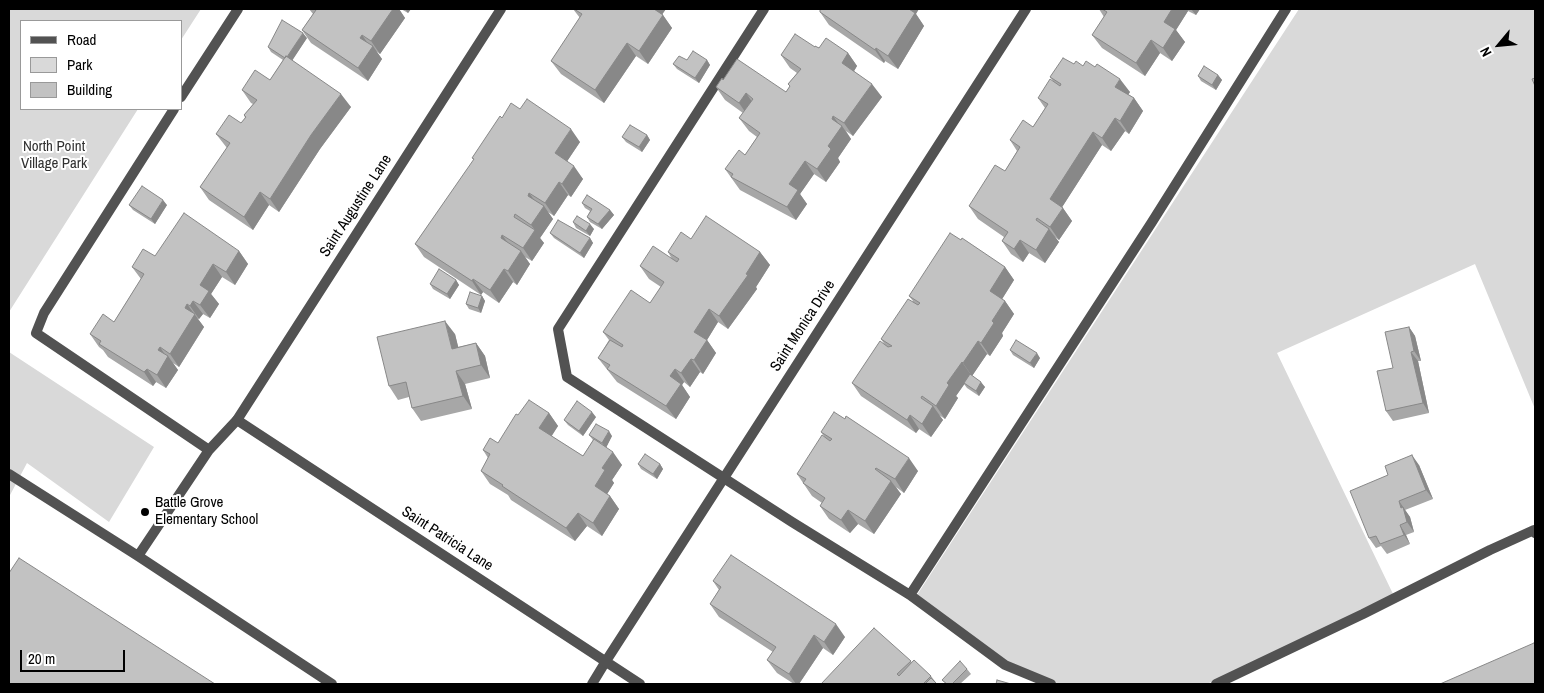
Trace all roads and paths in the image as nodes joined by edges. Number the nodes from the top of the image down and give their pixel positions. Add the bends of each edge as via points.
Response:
1 (238, 9) edge
2 (501, 9) edge
3 (764, 9) edge
4 (1026, 9) edge
5 (1286, 9) edge
6 (182, 95) edge
7 (173, 110) edge
8 (237, 420) junction
9 (209, 450) junction
10 (9, 474) edge
11 (723, 478) junction
12 (1535, 532) edge
13 (138, 556) junction
14 (910, 594) junction
15 (606, 661) junction
16 (332, 684) edge
17 (592, 684) edge
18 (640, 684) edge
19 (1051, 684) edge
20 (1216, 684) edge

1 - 6 street
2 - 8 street, Saint Augustine Lane
3 - 11 street via 558,329 567,377
4 - 11 street, Saint Monica Drive
5 - 14 street
7 - 9 street via 44,314 36,333
8 - 9 street, Saint Augustine Lane
8 - 15 street, Saint Patricia Lane
9 - 13 street, Saint Augustine Lane
10 - 13 street
11 - 14 street
11 - 15 street, Saint Monica Drive
12 - 20 street via 1490,550
13 - 16 street
14 - 19 street via 1005,665
15 - 17 street, Saint Monica Drive
15 - 18 street, Saint Patricia Lane

